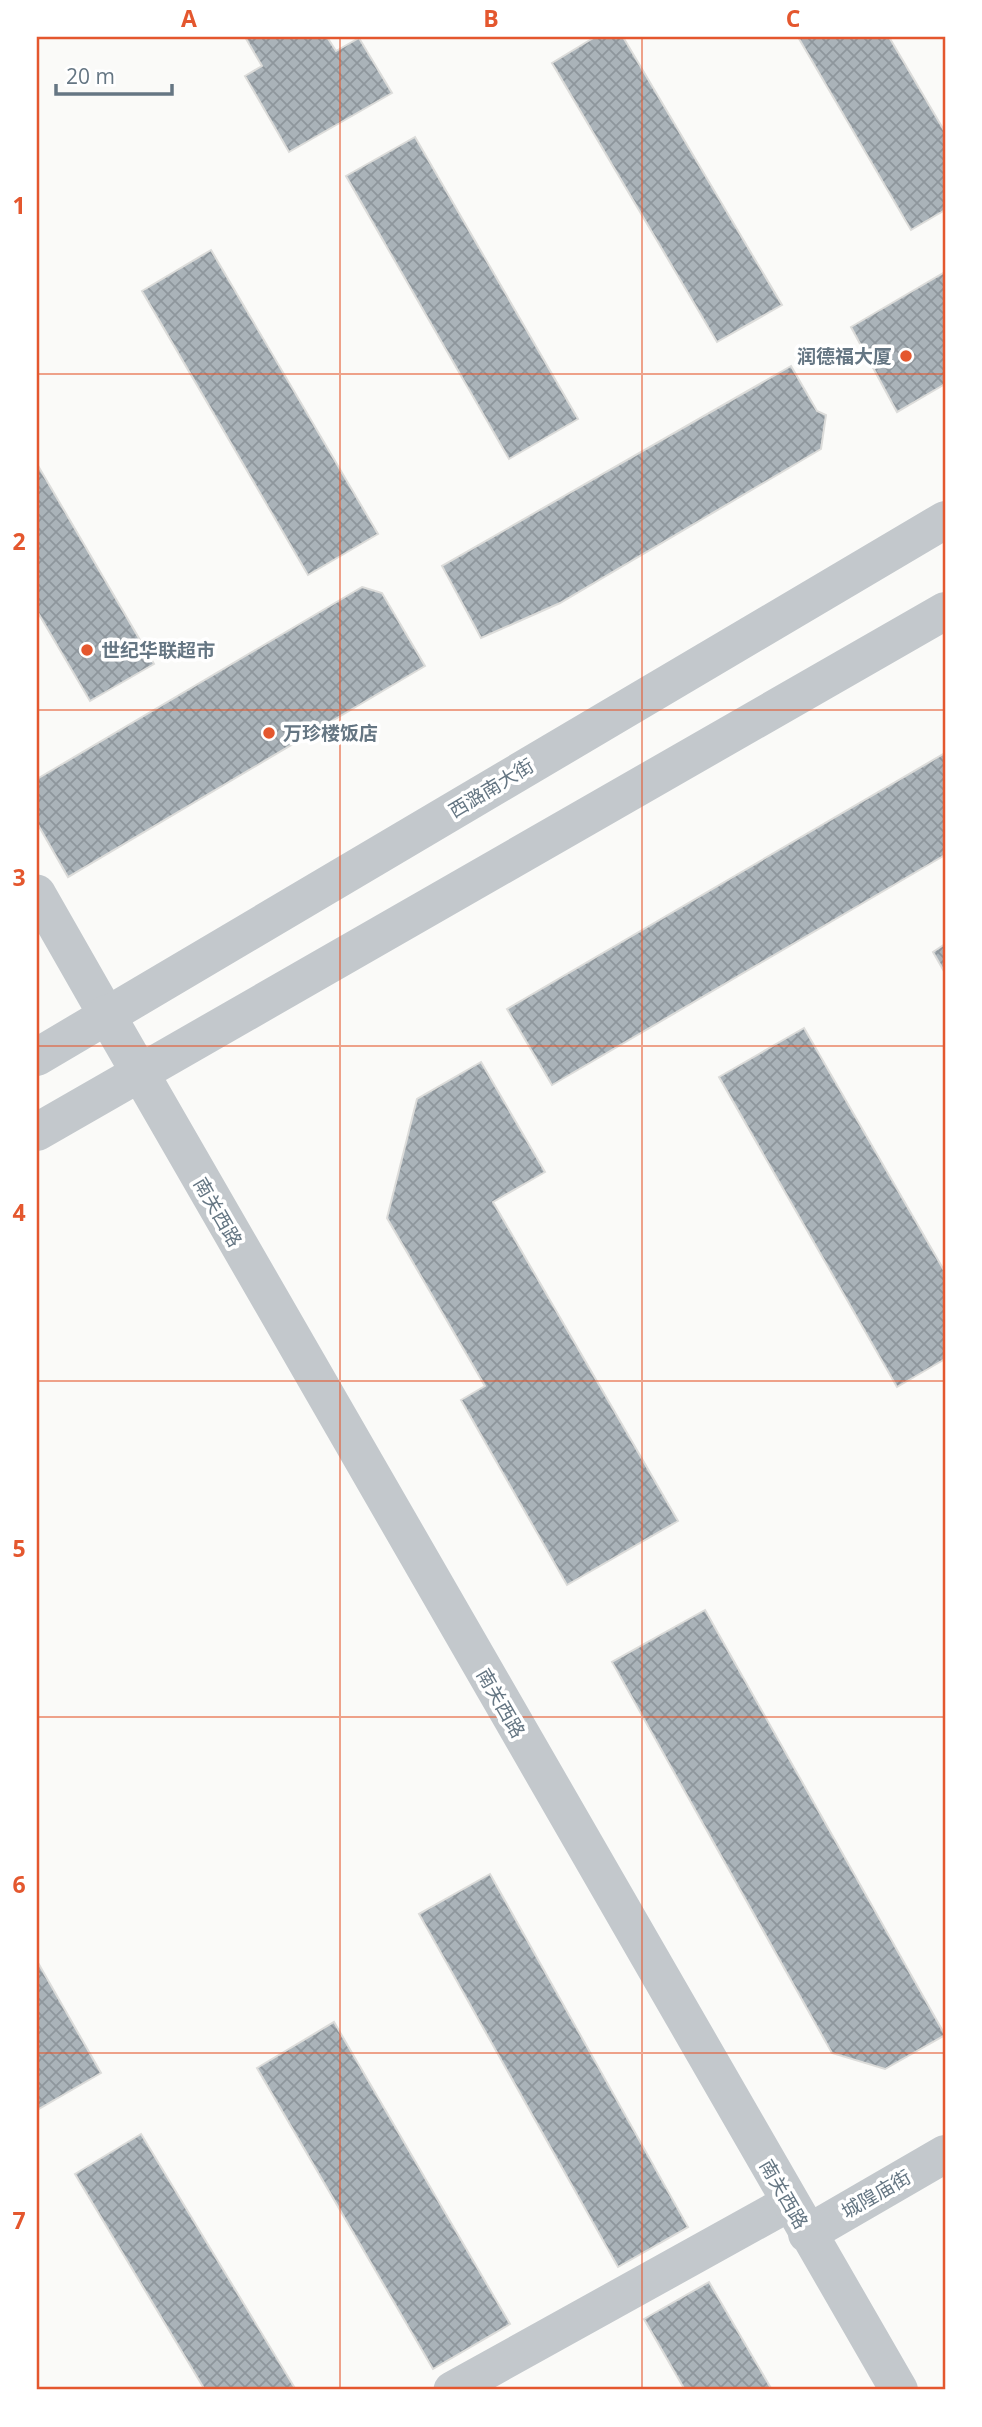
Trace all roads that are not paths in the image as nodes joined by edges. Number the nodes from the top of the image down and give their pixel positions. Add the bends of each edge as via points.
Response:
1 (945, 520) edge
2 (945, 611) edge
3 (37, 893) edge
4 (107, 1014) junction
5 (37, 1057) edge
6 (139, 1073) junction
7 (37, 1132) edge
8 (945, 2154) edge
9 (798, 2219) junction
10 (452, 2390) edge
11 (899, 2390) edge

1 - 4 street, 西潞南大街
2 - 6 street
3 - 4 street
4 - 5 street, 西潞南大街
4 - 6 street, 南关西路
6 - 7 street
6 - 9 street, 南关西路
8 - 9 street, 城隍庙街
9 - 10 street
9 - 11 street, 南关西路

